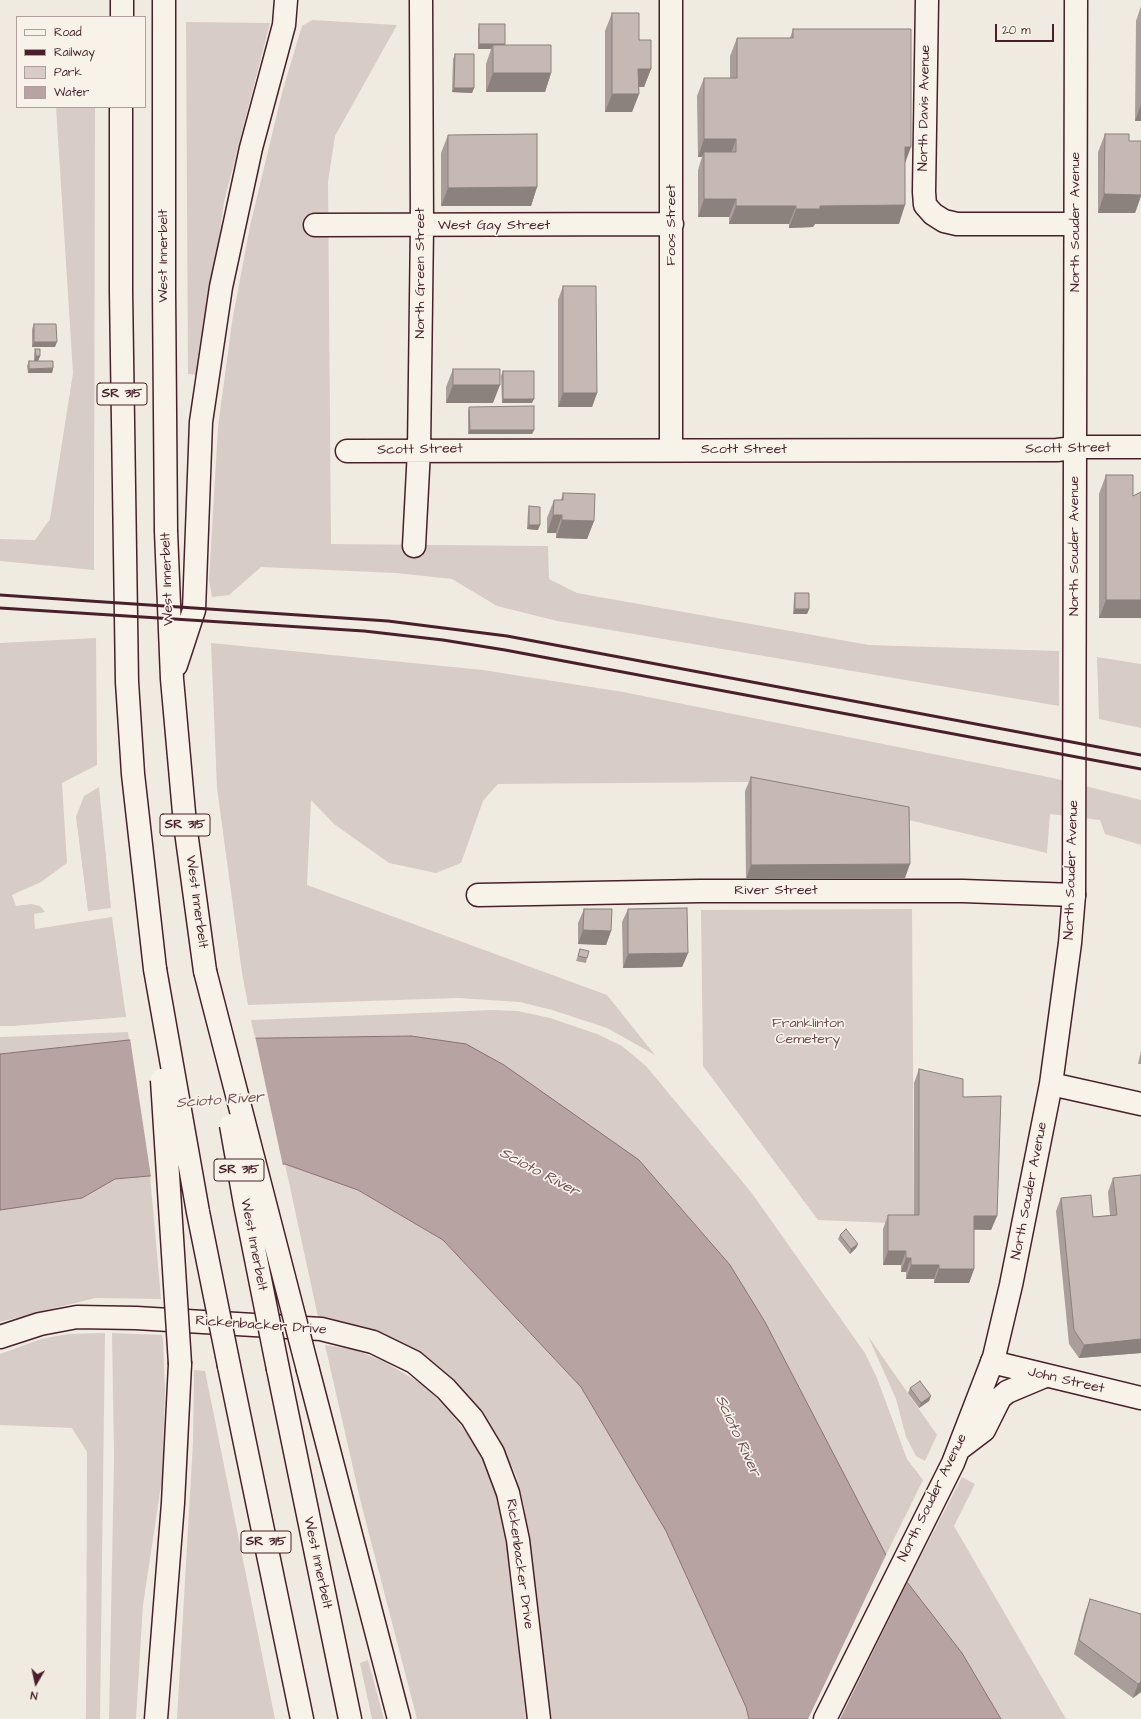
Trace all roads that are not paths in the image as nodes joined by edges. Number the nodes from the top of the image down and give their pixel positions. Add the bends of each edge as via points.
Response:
1 (122, 0) edge
2 (164, 0) edge
3 (286, 0) edge
4 (421, 0) edge
5 (671, 0) edge
6 (927, 0) edge
7 (1076, 0) edge
8 (122, 16) edge
9 (121, 108) edge
10 (672, 224) junction
11 (1075, 224) junction
12 (316, 225) dead end
13 (422, 226) junction
14 (1076, 448) junction
15 (1141, 448) edge
16 (419, 450) junction
17 (671, 450) junction
18 (347, 451) dead end
19 (414, 546) dead end
20 (172, 679) junction
21 (478, 895) dead end
22 (1074, 895) junction
23 (155, 969) junction
24 (205, 971) junction
25 (1050, 1084) junction
26 (1141, 1104) edge
27 (0, 1337) edge
28 (992, 1362) junction
29 (1045, 1376) junction
30 (1141, 1398) edge
31 (959, 1449) junction
32 (156, 1719) edge
33 (302, 1719) edge
34 (350, 1719) edge
35 (399, 1719) edge
36 (539, 1719) edge
37 (825, 1719) edge

1 - 8 main road
2 - 20 main road, West Innerbelt / SR 315 via 166,499
3 - 20 main road via 284,25 250,148 221,287 202,422 194,610
4 - 13 main road, North Green Street
5 - 10 main road, Foos Street
6 - 11 main road, North Davis Avenue via 925,205 944,221 957,224
7 - 11 main road, North Souder Avenue
9 - 23 main road, SR 315 via 127,682 133,774
10 - 13 main road, West Gay Street
10 - 17 main road, Foos Street
11 - 14 main road, North Souder Avenue
12 - 13 main road, West Gay Street
13 - 16 main road, North Green Street
14 - 15 main road, Scott Street
14 - 17 main road, Scott Street
14 - 22 main road, North Souder Avenue
16 - 17 main road, Scott Street
16 - 18 main road, Scott Street
16 - 19 main road, North Green Street
20 - 24 main road, West Innerbelt / SR 315 via 185,824
21 - 22 main road, River Street via 700,891 963,891
22 - 25 main road, North Souder Avenue via 1070,943
23 - 32 main road, bridge via 180,1364 173,1511
23 - 33 main road, SR 315, bridge via 197,1204
24 - 34 main road, West Innerbelt / SR 315, bridge via 245,1204
24 - 35 main road, bridge
25 - 26 main road
25 - 28 main road, North Souder Avenue via 1011,1285
27 - 36 main road, Rickenbacker Drive via 40,1324 77,1317 321,1329 373,1342 414,1362 446,1389 472,1418 494,1453 508,1493 518,1540
28 - 29 main road, John Street
28 - 31 main road, North Souder Avenue
29 - 30 main road, John Street
29 - 31 main road via 1000,1398 984,1430
31 - 37 main road, North Souder Avenue

